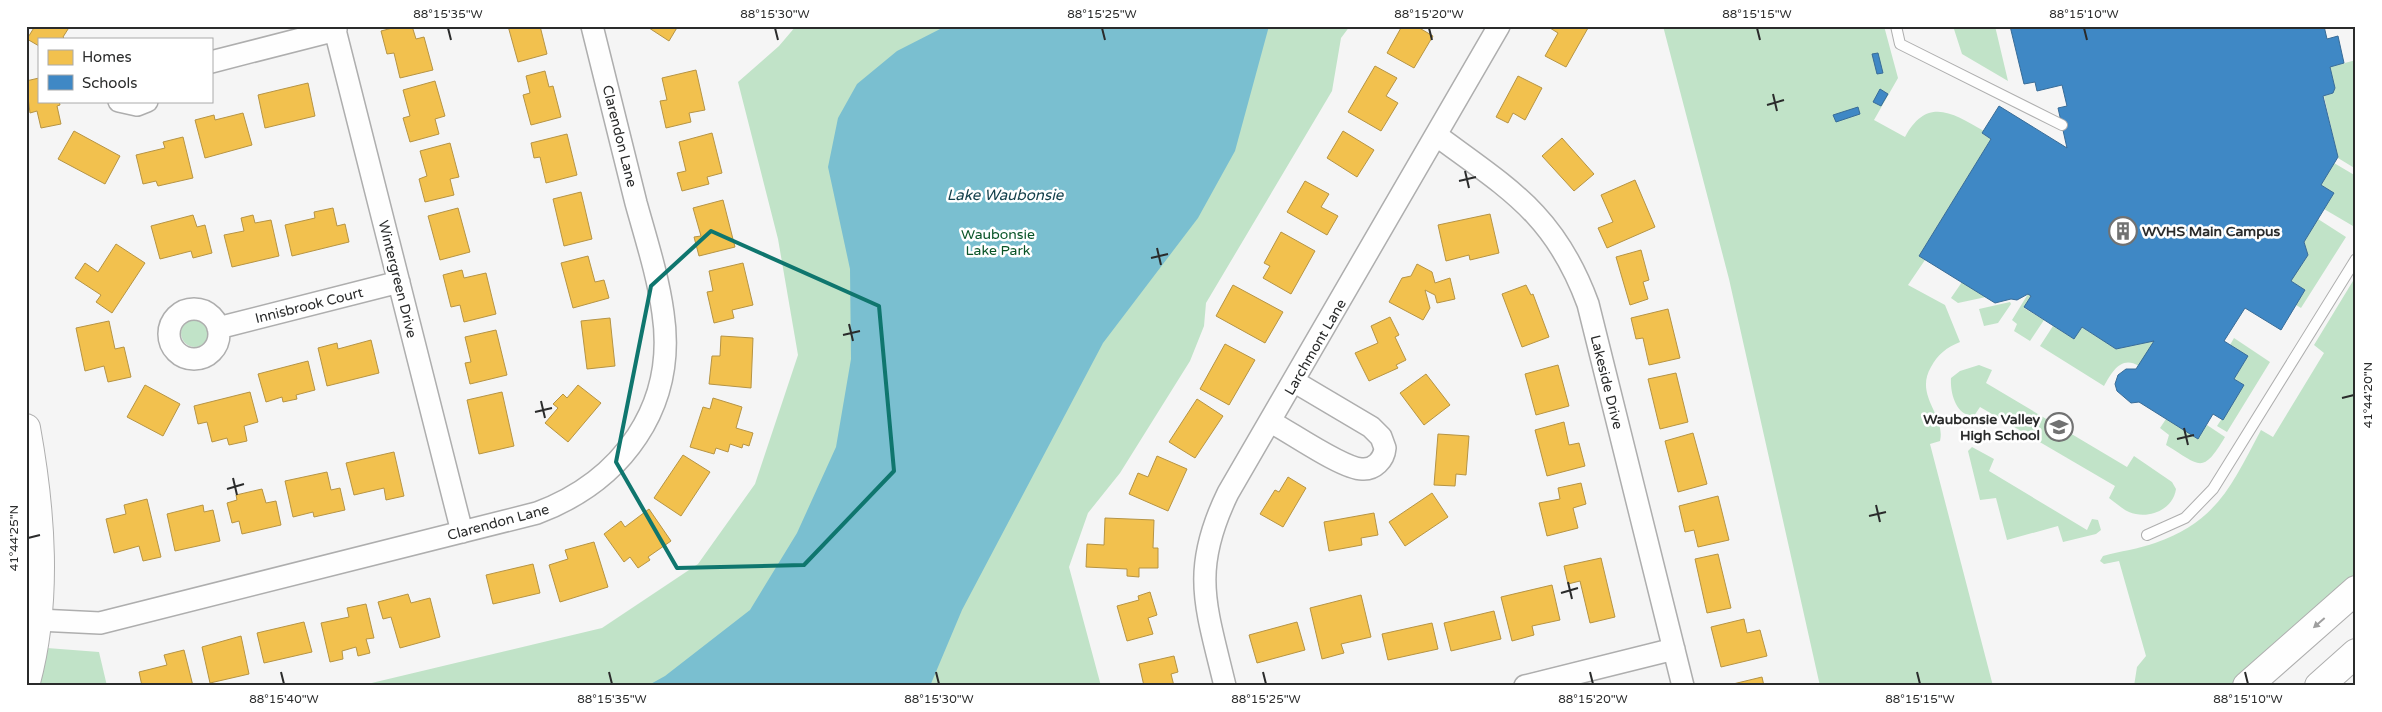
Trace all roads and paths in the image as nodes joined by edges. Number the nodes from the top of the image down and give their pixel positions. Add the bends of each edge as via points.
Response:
1 (592, 26) edge
2 (1499, 26) edge
3 (1896, 26) edge
4 (335, 28) edge
5 (212, 62) edge
6 (122, 102) edge
7 (144, 102) edge
8 (2062, 125) dead end
9 (1436, 135) junction
10 (2356, 259) edge
11 (399, 282) junction
12 (218, 328) dead end
13 (1295, 382) junction
14 (1271, 422) junction
15 (26, 428) edge
16 (462, 532) junction
17 (2147, 535) dead end
18 (2356, 590) edge
19 (38, 620) junction
20 (1674, 649) junction
21 (2356, 654) edge
22 (26, 682) edge
23 (1225, 686) edge
24 (1525, 686) edge
25 (1683, 686) edge
26 (2247, 686) edge
27 (2319, 686) edge

1 - 16 street, Clarendon Lane via 664,314 663,366 657,392 640,435 610,469 583,492 537,513
2 - 9 street, Larchmont Lane
3 - 8 lane via 1900,44
4 - 5 street
4 - 11 street, Wintergreen Drive
6 - 7 street via 136,106
9 - 13 street, Larchmont Lane
9 - 20 street, Lakeside Drive via 1511,190 1535,212 1556,238 1579,280 1588,304
10 - 17 lane via 2213,489 2185,518
11 - 12 street, Innisbrook Court
11 - 16 street, Wintergreen Drive
13 - 14 street, Larchmont Lane
13 - 14 street via 1377,431 1385,448 1382,457 1368,469 1351,467
14 - 23 street, Larchmont Lane via 1220,510 1206,553 1206,607
15 - 19 street via 39,529
16 - 19 street, Clarendon Lane via 100,623
18 -> 26 street
19 - 22 street
20 - 24 street
20 - 25 street, Lakeside Drive
21 - 27 street

